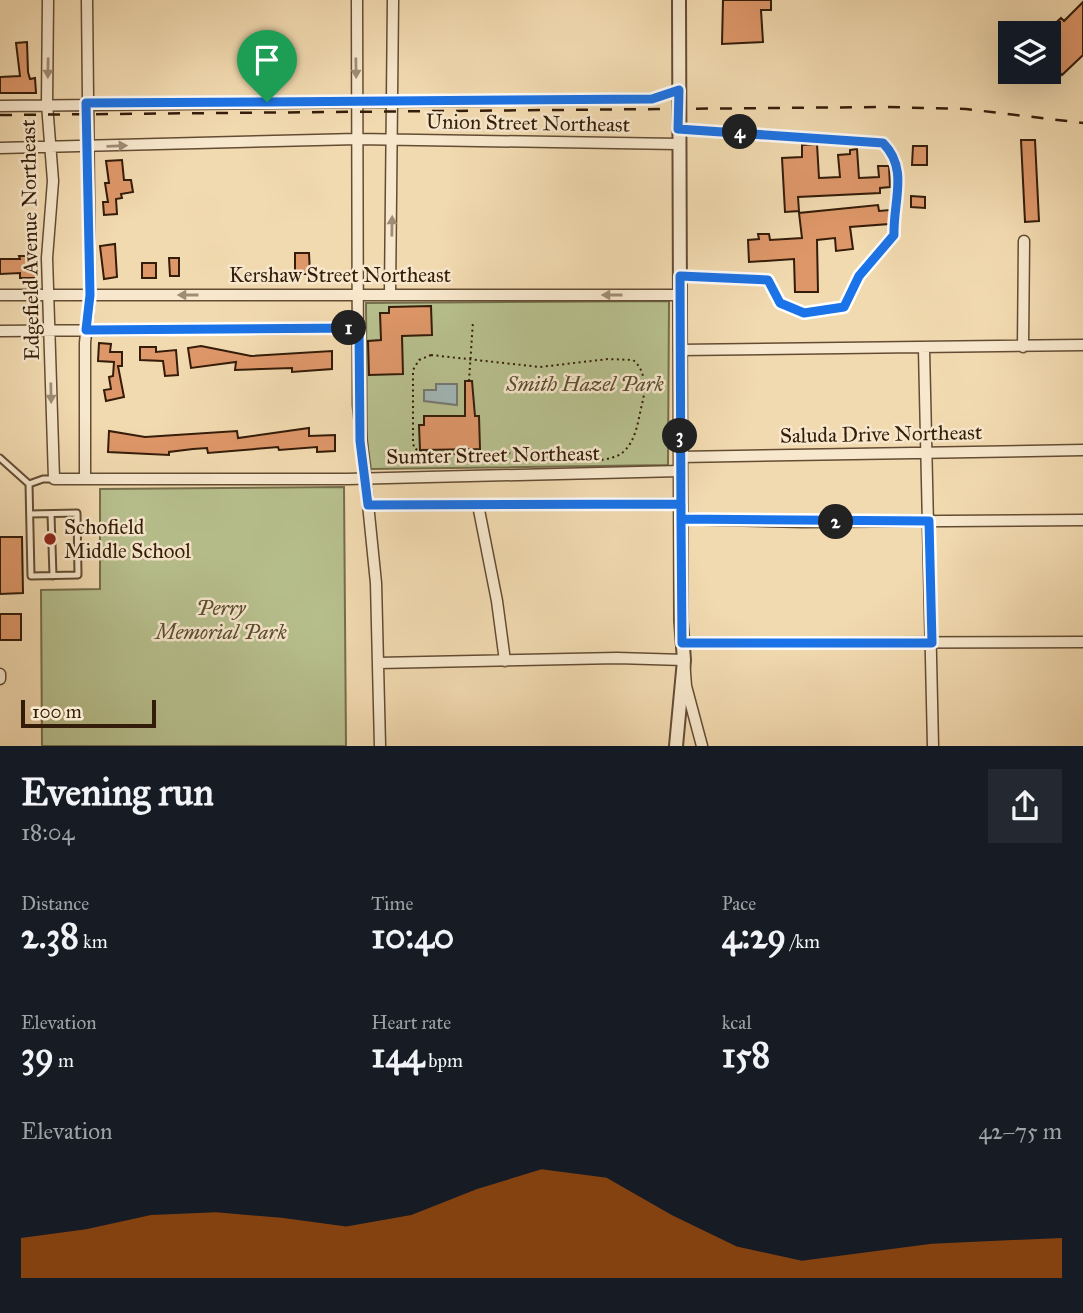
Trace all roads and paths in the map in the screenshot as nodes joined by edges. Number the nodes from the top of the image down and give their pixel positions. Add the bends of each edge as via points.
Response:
1 (48, 0) edge
2 (87, 0) edge
3 (357, 0) edge
4 (393, 0) edge
5 (679, 0) edge
6 (679, 90) junction
7 (393, 100) junction
8 (357, 102) junction
9 (86, 103) junction
10 (47, 104) junction
11 (0, 106) edge
12 (678, 129) junction
13 (357, 139) junction
14 (393, 140) junction
15 (678, 144) junction
16 (87, 146) junction
17 (50, 147) junction
18 (0, 148) edge
19 (1024, 241) dead end
20 (680, 276) junction
21 (0, 295) edge
22 (49, 295) junction
23 (90, 295) junction
24 (359, 295) junction
25 (390, 295) junction
26 (680, 295) junction
27 (474, 321) dead end
28 (359, 328) junction
29 (50, 330) junction
30 (86, 330) junction
31 (0, 331) edge
32 (1083, 345) edge
33 (1023, 347) junction
34 (924, 349) junction
35 (680, 350) junction
36 (471, 357) junction
37 (469, 381) dead end
38 (1083, 450) edge
39 (928, 454) junction
40 (680, 457) junction
41 (0, 458) edge
42 (680, 471) junction
43 (363, 478) junction
44 (54, 479) junction
45 (85, 479) junction
46 (29, 484) junction
47 (681, 504) junction
48 (368, 505) junction
49 (478, 505) junction
50 (30, 514) junction
51 (51, 514) junction
52 (681, 519) junction
53 (1083, 520) edge
54 (929, 521) junction
55 (52, 576) junction
56 (1083, 642) edge
57 (682, 643) junction
58 (932, 643) junction
59 (684, 660) junction
60 (505, 661) junction
61 (378, 663) junction
62 (380, 746) edge
63 (676, 746) edge
64 (702, 746) edge
65 (933, 746) edge

1 -> 10 street, Edgefield Avenue Northeast
2 - 9 street
3 -> 8 street
4 - 7 street
5 - 6 street
6 - 7 street, Union Street Northeast via 652,99
6 - 12 street
7 - 8 street, Union Street Northeast
7 - 14 street
8 - 9 street, Union Street Northeast
8 - 13 street
9 - 10 street, Union Street Northeast
9 - 16 street
10 - 11 street, Union Street Northeast
10 - 17 street, Edgefield Avenue Northeast
12 - 15 street
12 - 20 lane via 883,143 900,169 894,235 859,276 844,307 804,313 780,303 768,280
13 - 14 street, Union Street Northeast
16 -> 13 street, Union Street Northeast
13 - 24 street
14 - 15 street, Union Street Northeast
25 -> 14 street
15 - 20 street
16 - 17 street, Union Street Northeast
16 - 23 street
17 - 18 street, Union Street Northeast
17 - 22 street, Edgefield Avenue Northeast
19 - 33 street
20 - 26 street
21 - 22 street, Kershaw Street Northeast
22 - 23 street, Kershaw Street Northeast
22 - 29 street, Edgefield Avenue Northeast
24 -> 23 street, Kershaw Street Northeast
23 - 30 street
24 - 25 street, Kershaw Street Northeast
24 - 28 street
26 -> 25 street, Kershaw Street Northeast
26 - 35 street
27 - 36 path
28 - 30 street
28 - 43 street
29 - 30 street
29 - 31 street
29 -> 44 street, Edgefield Avenue Northeast
30 - 45 street
32 - 33 street
33 - 34 street
34 - 35 street
34 - 39 street
35 - 40 street
36 - 36 path via 540,367 633,360 640,368 645,394 632,440 621,454 608,458 551,460 419,451 413,441 415,364 431,355
36 - 37 path
38 - 39 street, Saluda Drive Northeast
39 - 40 street, Saluda Drive Northeast
39 - 54 street
40 - 42 street
41 - 46 lane
42 - 43 street, Sumter Street Northeast
42 - 47 street
43 - 45 street, Sumter Street Northeast
43 - 48 street
44 - 45 street, Sumter Street Northeast
44 - 46 lane
46 - 50 lane
47 - 49 street
47 - 52 street
48 - 49 street
48 - 61 street
49 - 60 street
50 - 51 lane
50 - 55 lane via 31,576
51 - 55 lane
51 - 55 lane via 77,513 78,575
52 - 54 street
52 - 57 street
53 - 54 street
54 - 58 street
56 - 58 street
57 - 58 street
57 - 59 street
58 - 65 street
59 - 60 street
59 - 63 street
59 - 64 street
60 - 61 street
61 - 62 street

